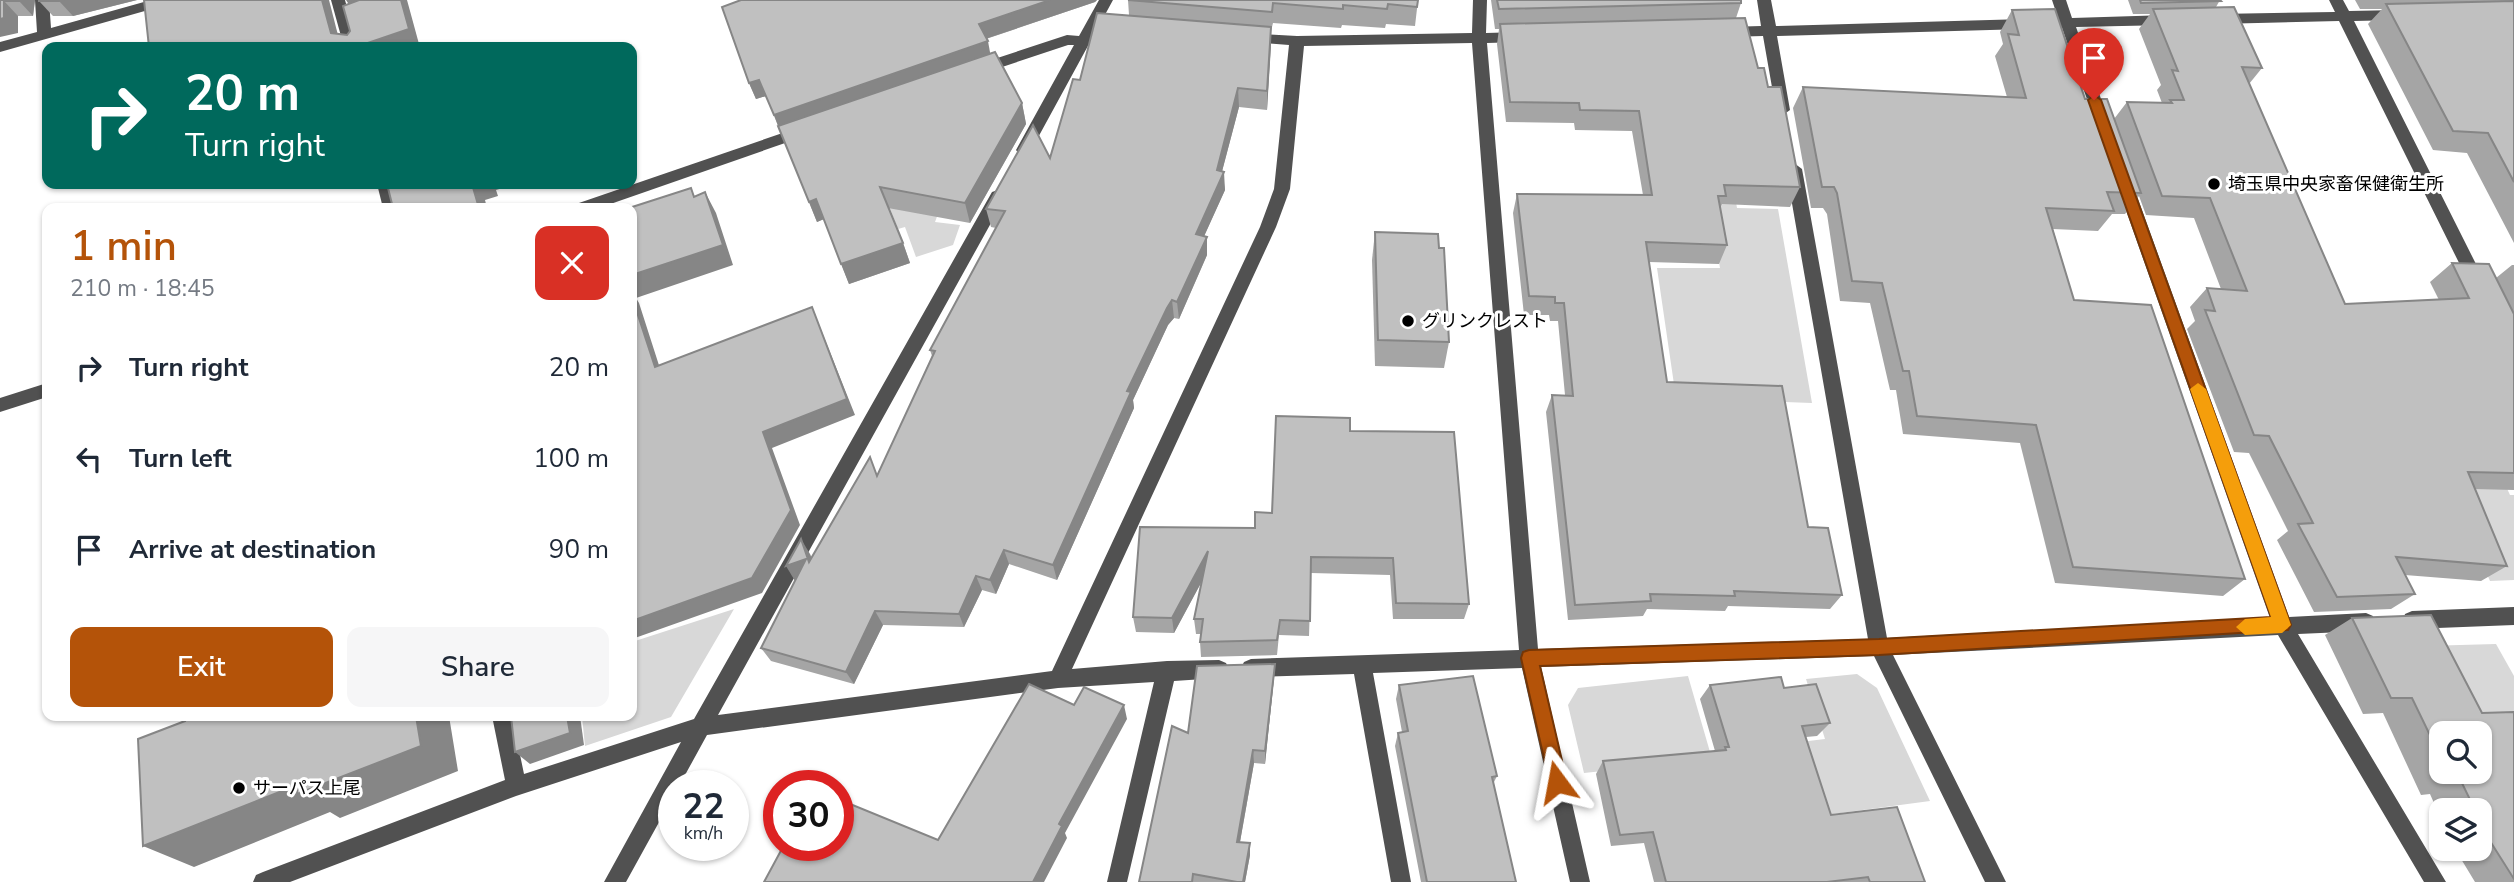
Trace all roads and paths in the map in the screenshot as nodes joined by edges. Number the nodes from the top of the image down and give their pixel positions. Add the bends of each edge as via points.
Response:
1 (42, 0) edge
2 (168, 0) edge
3 (338, 0) edge
4 (1106, 0) edge
5 (1480, 0) edge
6 (1764, 0) edge
7 (2059, 0) edge
8 (2336, 0) edge
9 (2410, 15) edge
10 (2344, 17) junction
11 (2205, 19) edge
12 (2178, 20) edge
13 (2066, 22) junction
14 (1769, 31) junction
15 (1714, 33) edge
16 (44, 35) junction
17 (1229, 35) edge
18 (1535, 36) edge
19 (1479, 37) junction
20 (1084, 41) junction
21 (1297, 41) junction
22 (351, 42) edge
23 (0, 47) edge
24 (962, 76) edge
25 (818, 126) edge
26 (1786, 127) edge
27 (2109, 139) edge
28 (1791, 154) edge
29 (2118, 166) edge
30 (637, 189) edge
31 (637, 189) edge
32 (596, 203) edge
33 (2484, 295) edge
34 (42, 392) edge
35 (0, 405) edge
36 (2514, 616) edge
37 (2282, 625) junction
38 (1879, 647) junction
39 (1529, 658) junction
40 (1362, 665) junction
41 (1167, 670) junction
42 (1058, 679) junction
43 (503, 721) edge
44 (703, 726) junction
45 (516, 786) junction
46 (263, 882) edge
47 (614, 882) edge
48 (1116, 882) edge
49 (1401, 882) edge
50 (1580, 882) edge
51 (1996, 882) edge
52 (2436, 882) edge

1 - 16 street
2 - 16 street
3 - 22 street via 349,14
4 - 20 street via 1100,24
5 - 19 street
6 - 14 street
7 - 13 street
8 - 10 street
9 - 10 street
10 - 11 street
10 - 33 street
12 - 13 street
13 - 14 street
13 - 27 street
14 - 15 street
14 - 26 street
16 - 23 street
17 - 21 street
18 - 19 street
19 - 21 street
19 - 39 street
20 - 24 street via 1067,40
20 - 44 street
21 - 42 street via 1282,189
25 - 31 street
28 - 38 street
29 - 37 street
30 - 32 street
34 - 35 street
36 - 37 street
37 - 38 street
37 - 52 street
38 - 39 street
38 - 51 street
39 - 40 street
39 - 50 street
40 - 41 street
40 - 49 street
41 - 42 street
41 - 48 street
42 - 44 street
43 - 45 street
44 - 45 street
44 - 47 street
45 - 46 street

